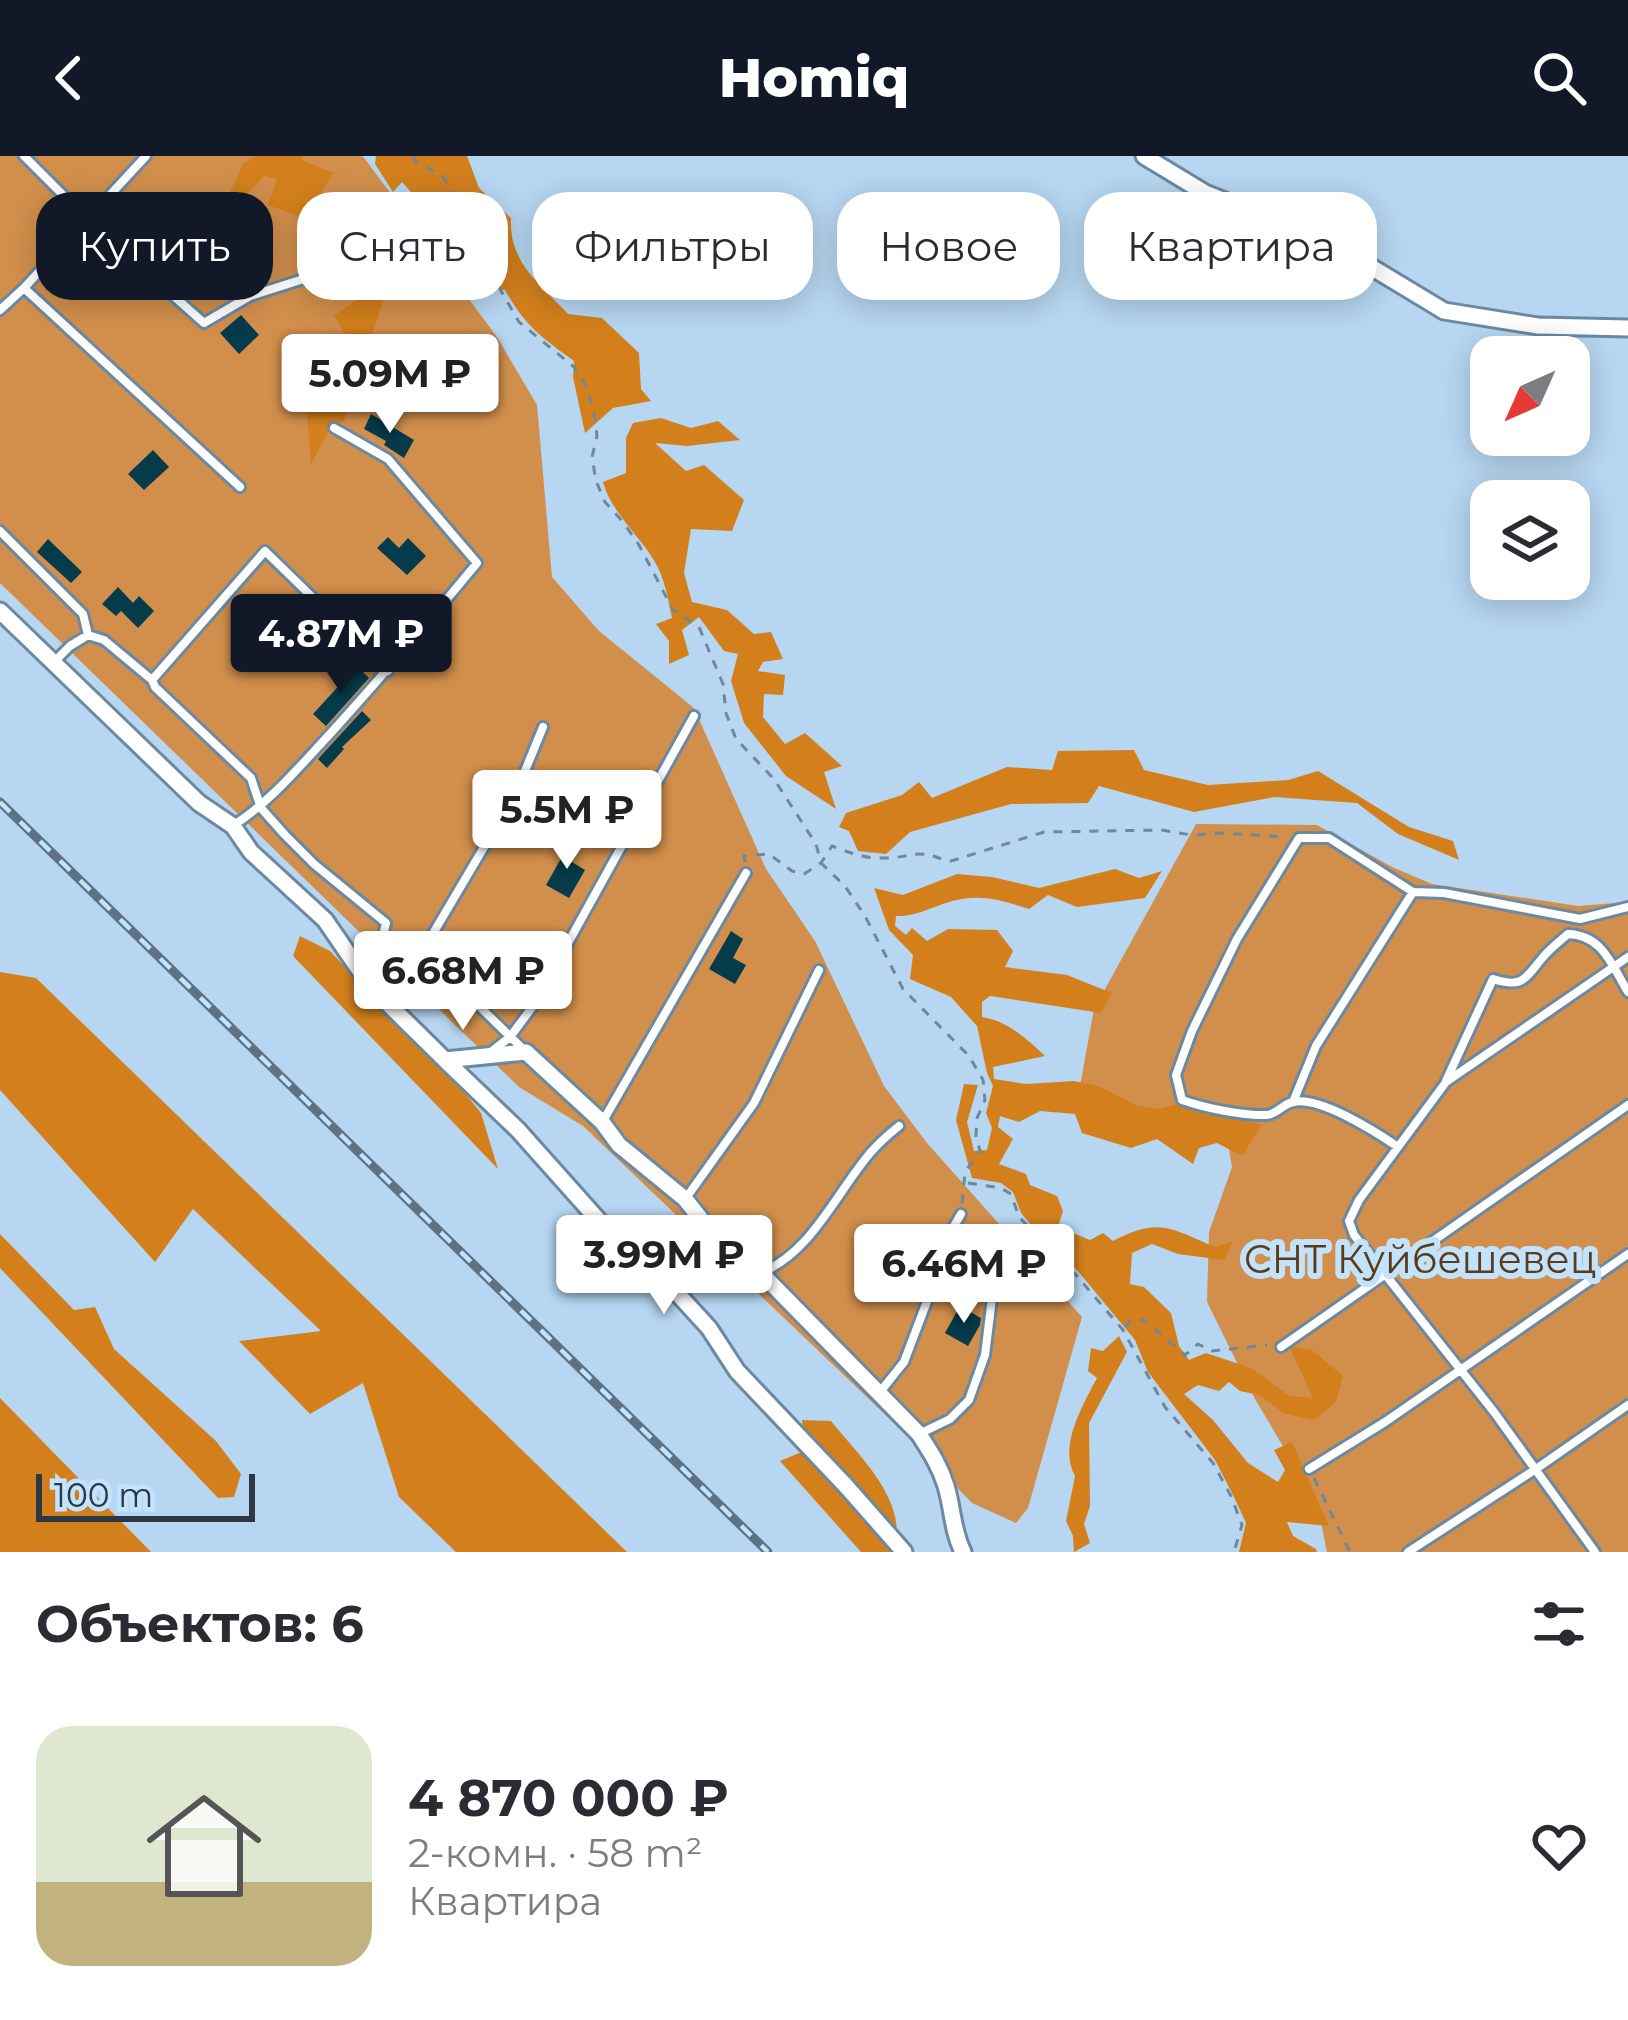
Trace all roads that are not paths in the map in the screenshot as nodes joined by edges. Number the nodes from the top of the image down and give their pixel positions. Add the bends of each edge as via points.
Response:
1 (24, 156) edge
2 (146, 156) edge
3 (1144, 156) edge
4 (60, 192) edge
5 (113, 192) edge
6 (36, 275) edge
7 (24, 288) junction
8 (178, 300) edge
9 (243, 300) edge
10 (0, 310) edge
11 (1628, 328) edge
12 (334, 428) dead end
13 (241, 487) dead end
14 (0, 531) edge
15 (0, 611) edge
16 (88, 635) junction
17 (55, 661) junction
18 (388, 671) junction
19 (152, 680) junction
20 (694, 716) dead end
21 (543, 727) dead end
22 (261, 808) junction
23 (232, 826) junction
24 (746, 873) road end
25 (1413, 892) junction
26 (1628, 908) edge
27 (1628, 957) edge
28 (1613, 967) junction
29 (819, 970) dead end
30 (371, 987) junction
31 (1628, 992) edge
32 (510, 1037) junction
33 (526, 1052) junction
34 (487, 1054) junction
35 (445, 1060) junction
36 (1445, 1082) junction
37 (1293, 1102) junction
38 (1628, 1105) edge
39 (602, 1122) junction
40 (898, 1126) dead end
41 (1398, 1147) junction
42 (685, 1199) junction
43 (961, 1214) road end
44 (985, 1233) dead end
45 (1628, 1254) edge
46 (761, 1273) junction
47 (1385, 1275) junction
48 (1281, 1347) road end
49 (1460, 1369) junction
50 (880, 1392) junction
51 (1628, 1405) edge
52 (919, 1434) junction
53 (1309, 1468) road end
54 (1536, 1469) junction
55 (904, 1552) edge
56 (963, 1552) edge
57 (1408, 1552) edge
58 (1595, 1552) edge

1 - 4 lane
2 - 5 lane
3 - 11 street via 1205,193 1338,247 1444,311 1538,326
6 - 7 lane
7 - 10 lane
7 - 13 lane
8 - 9 lane via 204,323
12 - 18 lane via 388,459 477,562
14 - 16 lane via 83,614
15 - 17 street
16 - 17 lane
16 - 19 lane
17 - 23 street
18 - 19 lane via 265,551
18 - 22 lane
19 - 22 lane via 251,778
20 - 32 lane
21 - 32 lane via 516,793 425,947
22 - 23 lane
22 - 30 lane via 386,923
23 - 30 street via 325,920
24 - 39 lane
25 - 26 lane via 1580,920
25 - 37 lane via 1316,1046
25 - 37 lane via 1329,838 1299,838 1238,939 1192,1031 1177,1075 1182,1100 1271,1115
27 - 28 lane
28 - 31 lane
28 - 36 lane
28 - 36 lane via 1604,949 1568,934 1526,980 1492,979
29 - 42 lane via 754,1103
30 - 35 street
32 - 33 lane
32 - 34 lane
33 - 34 street
33 - 39 street
34 - 35 street
35 - 55 street via 665,1280
36 - 41 lane
37 - 41 lane via 1355,1119
38 - 47 lane
39 - 42 street
40 - 46 lane via 802,1246
41 - 47 lane via 1349,1221
42 - 46 street
43 - 50 lane via 904,1362
44 - 52 lane via 992,1298 985,1355 969,1400
45 - 49 lane
46 - 50 street
47 - 48 lane
47 - 49 lane
49 - 53 lane
49 - 54 lane
50 - 52 street
51 - 54 lane
52 - 56 street via 938,1461
54 - 57 lane
54 - 58 lane

